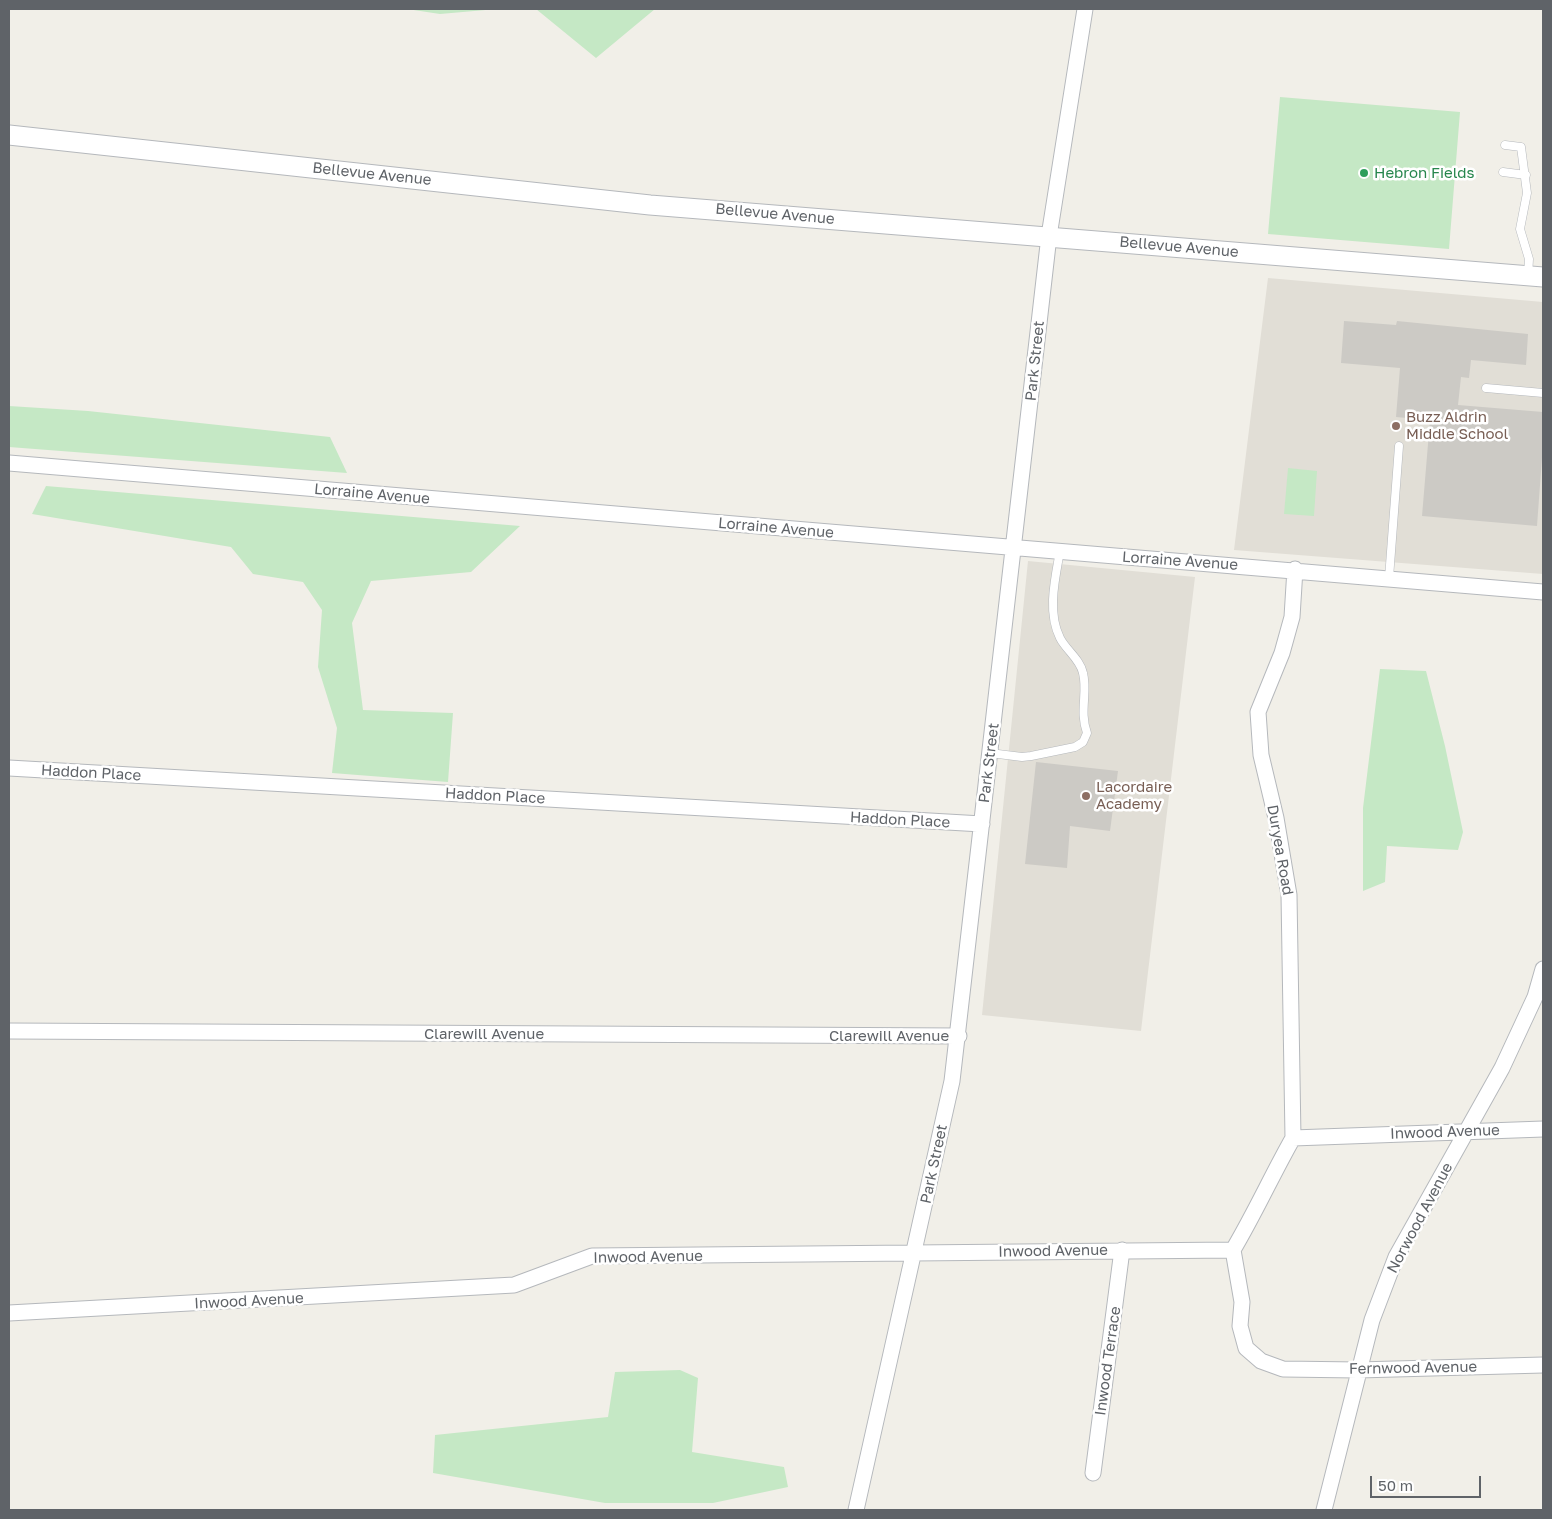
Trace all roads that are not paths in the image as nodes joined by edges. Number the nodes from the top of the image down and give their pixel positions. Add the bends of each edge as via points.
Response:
1 (1085, 9) edge
2 (9, 135) edge
3 (1505, 145) dead end
4 (1502, 172) dead end
5 (1526, 175) junction
6 (1050, 236) junction
7 (1536, 276) edge
8 (1486, 388) dead end
9 (1543, 393) edge
10 (1399, 446) dead end
11 (9, 463) edge
12 (1014, 548) junction
13 (1060, 551) junction
14 (1295, 570) junction
15 (1389, 578) junction
16 (1543, 592) edge
17 (990, 753) junction
18 (9, 768) edge
19 (982, 824) junction
20 (1543, 968) edge
21 (9, 1031) edge
22 (959, 1036) junction
23 (1543, 1129) edge
24 (1467, 1130) junction
25 (1293, 1138) junction
26 (1122, 1250) junction
27 (1234, 1250) junction
28 (914, 1253) junction
29 (9, 1313) edge
30 (1543, 1365) edge
31 (1358, 1370) junction
32 (1093, 1473) dead end
33 (856, 1510) edge
34 (1324, 1510) edge

1 - 6 street, Park Street
2 - 6 street, Bellevue Avenue via 650,205
3 - 5 lane via 1521,147
4 - 5 lane
5 - 7 lane via 1527,203 1520,228
6 - 7 street, Bellevue Avenue
6 - 12 street, Park Street
8 - 9 lane
10 - 15 lane
11 - 12 street, Lorraine Avenue
12 - 13 street, Lorraine Avenue
12 - 17 street, Park Street
13 - 14 street, Lorraine Avenue
13 - 17 lane via 1054,589 1054,623 1060,640 1083,672 1082,720 1087,733 1083,742 1075,746 1022,758
14 - 15 street, Lorraine Avenue
14 - 25 street, Duryea Road via 1292,617 1282,653 1258,712 1261,755 1289,895
15 - 16 street, Lorraine Avenue
17 - 19 street, Park Street
18 - 19 street, Haddon Place
19 - 22 street, Park Street
20 - 24 street, Norwood Avenue via 1535,996 1506,1060
21 - 22 street, Clarewill Avenue
22 - 28 street, Park Street
23 - 24 street, Inwood Avenue
24 - 25 street, Inwood Avenue
24 - 31 street, Norwood Avenue via 1396,1258 1372,1320
25 - 27 street
26 - 27 street, Inwood Avenue
26 - 28 street, Inwood Avenue
26 - 32 street, Inwood Terrace
27 - 31 street, Fernwood Avenue via 1242,1302 1240,1326 1246,1348 1262,1361 1283,1369
28 - 29 street, Inwood Avenue via 592,1256 514,1285
28 - 33 street, Park Street
30 - 31 street, Fernwood Avenue
31 - 34 street, Norwood Avenue

